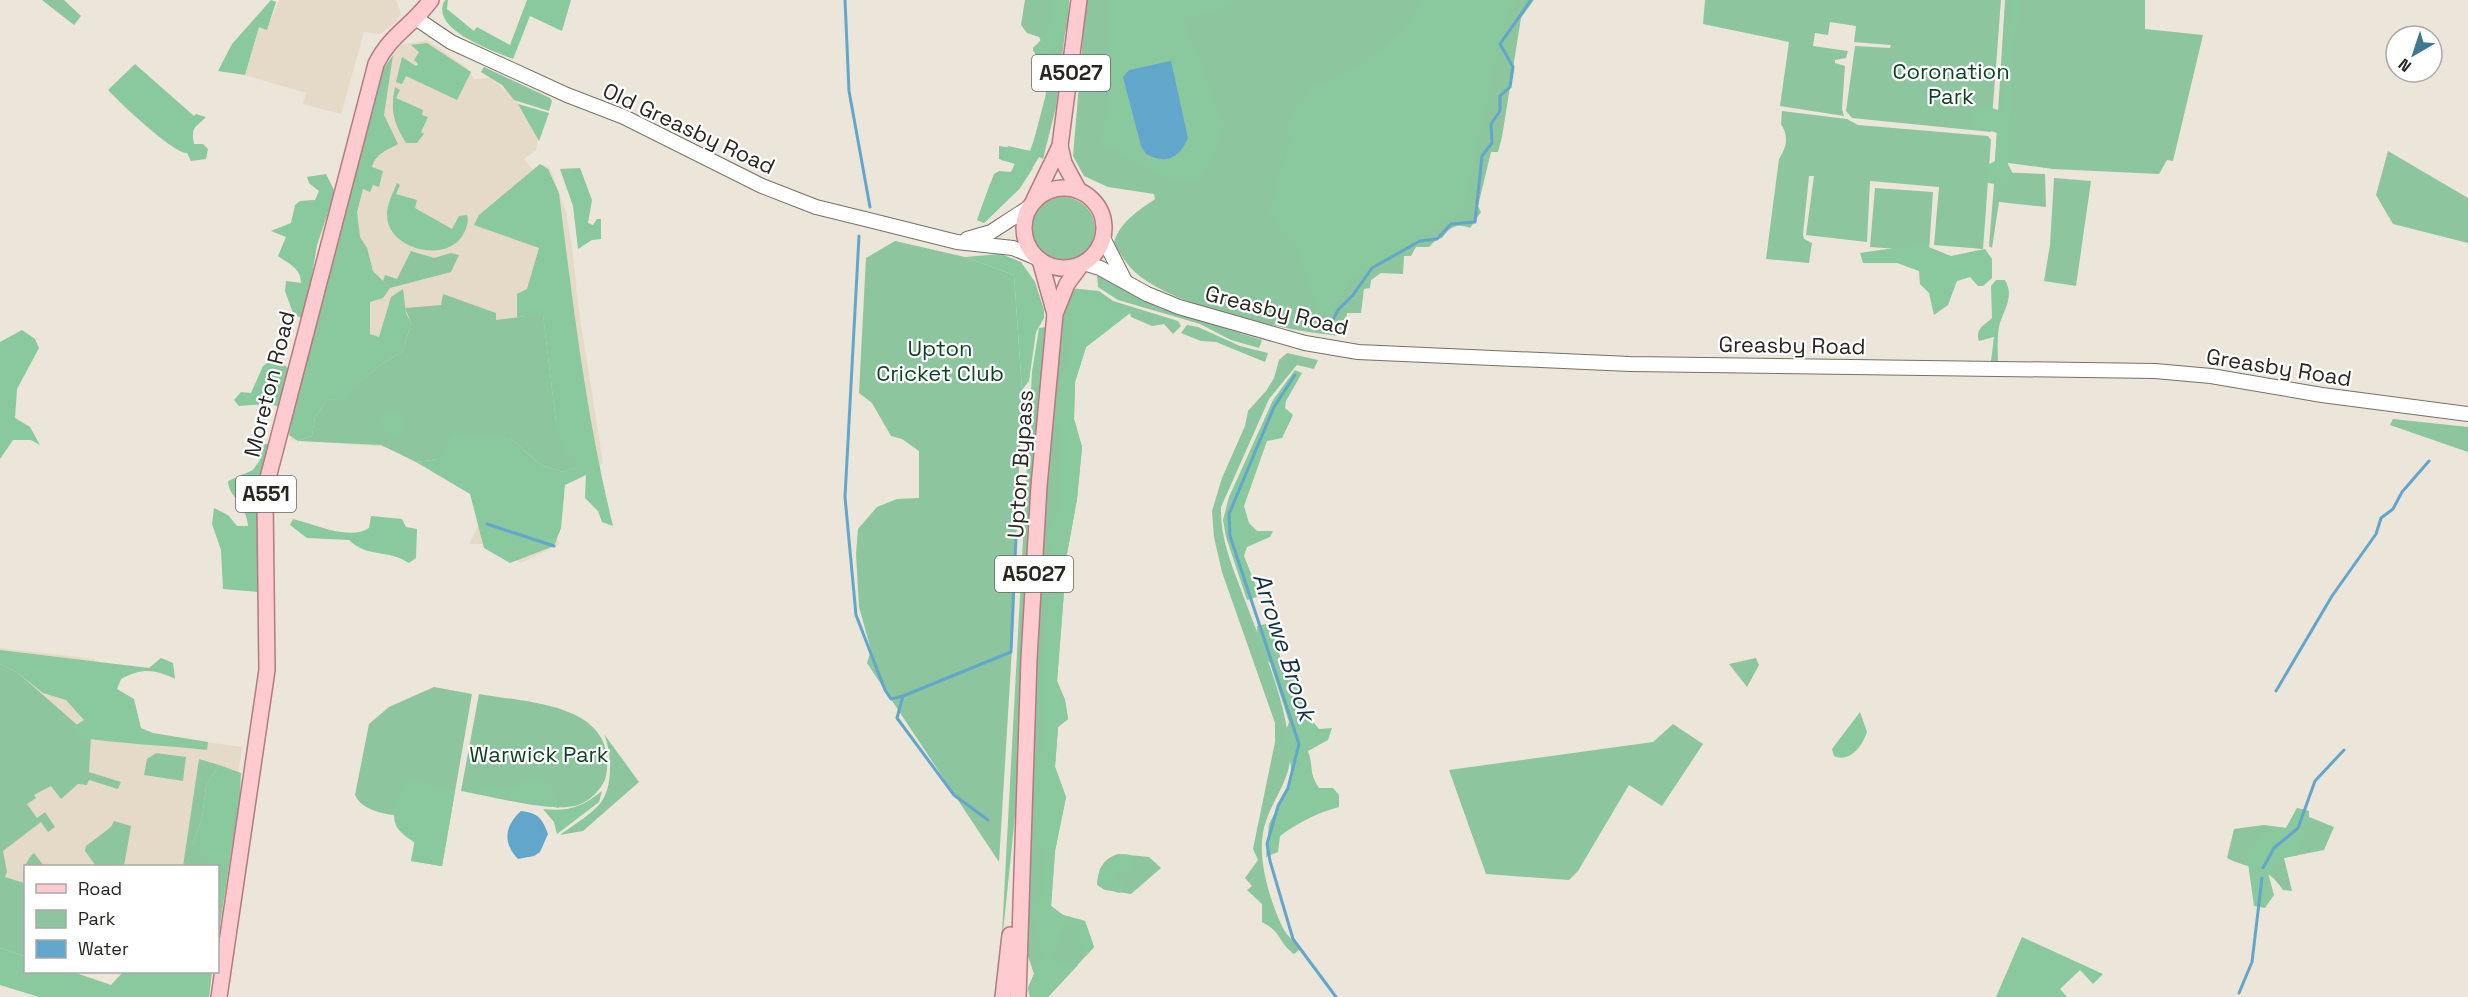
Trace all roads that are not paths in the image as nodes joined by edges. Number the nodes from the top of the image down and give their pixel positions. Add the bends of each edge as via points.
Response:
1 (431, 0) edge
2 (1079, 0) edge
3 (417, 20) junction
4 (1060, 146) junction
5 (1079, 191) junction
6 (1032, 205) junction
7 (1103, 238) junction
8 (957, 242) junction
9 (1039, 259) junction
10 (1083, 264) junction
11 (1124, 280) junction
12 (1055, 314) junction
13 (2468, 414) edge
14 (1023, 834) junction
15 (219, 997) edge
16 (1003, 997) edge
17 (1018, 997) edge

1 - 3 main road, A551
2 - 4 main road, A5027
3 - 8 main road, Old Greasby Road via 451,42 624,117 762,186 816,207
3 - 15 main road, Moreton Road / A551 via 387,43 376,64 268,478 267,670
4 - 5 main road via 1067,171
4 - 6 main road, A5027
5 - 6 main road via 1054,189
5 - 7 main road via 1095,202 1100,211
6 - 8 main road, Old Greasby Road via 992,232
6 - 9 main road via 1024,227 1026,239
7 - 10 main road via 1096,253
7 - 11 main road
8 - 9 main road, Old Greasby Road via 1013,248
9 - 10 main road via 1060,268
9 - 12 main road, Upton Bypass / A5027
10 - 11 main road, Greasby Road
10 - 12 main road, Upton Bypass via 1060,297
11 - 13 main road, Greasby Road via 1179,307 1305,343 1358,352 1632,364 2155,371
12 - 14 main road, Upton Bypass / A5027 via 1039,486
14 - 16 main road, Upton Bypass / A5027
14 - 17 main road, Upton Bypass / A5027

